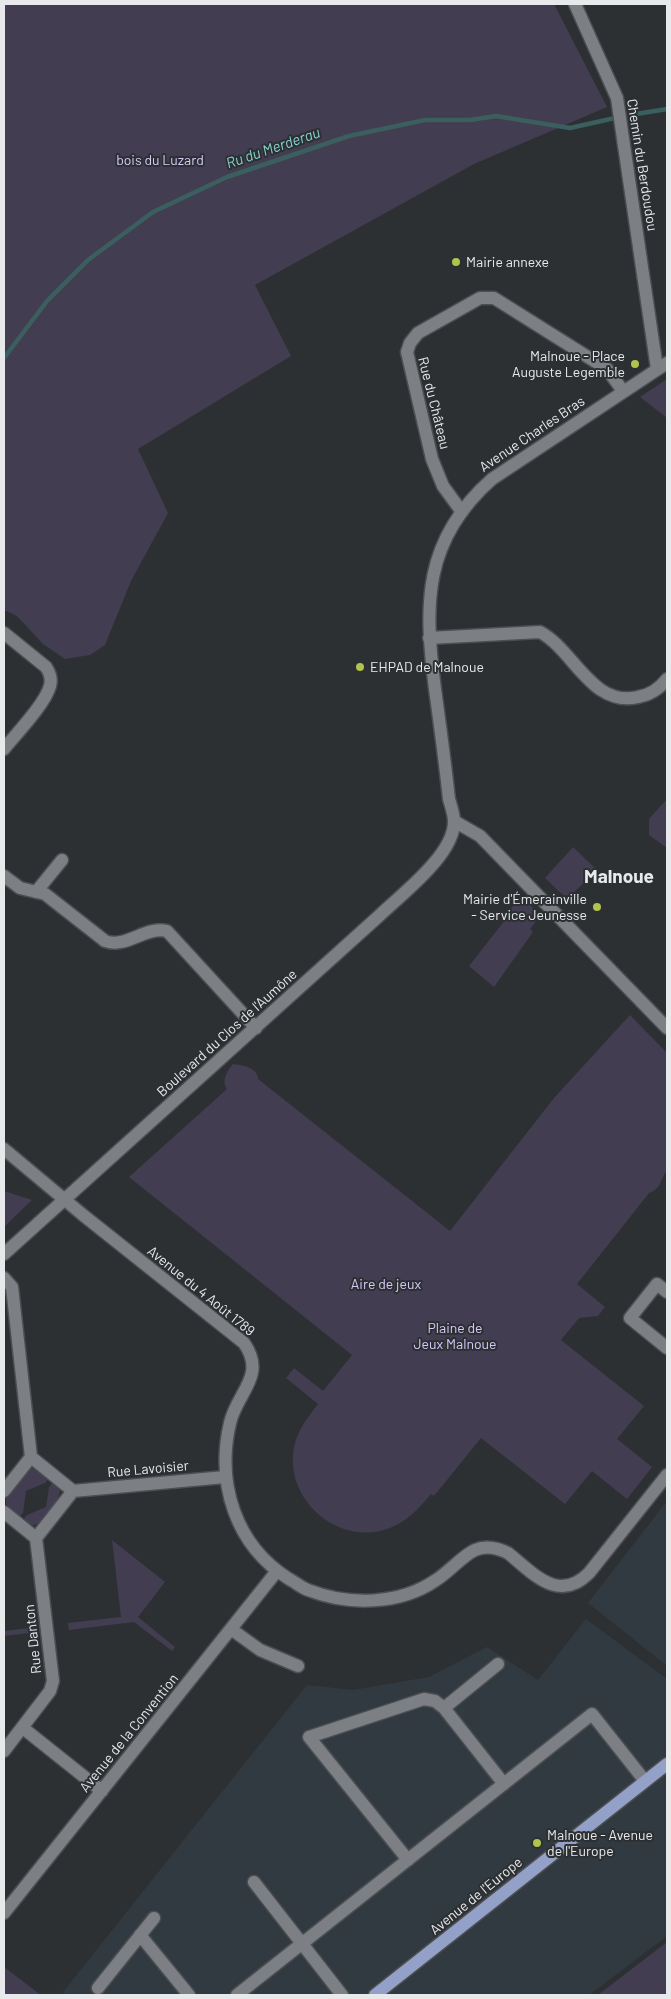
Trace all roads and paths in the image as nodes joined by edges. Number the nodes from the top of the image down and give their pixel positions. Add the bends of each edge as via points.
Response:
1 (575, 4) edge
2 (662, 366) edge
3 (623, 392) junction
4 (462, 512) junction
5 (4, 633) edge
6 (429, 638) junction
7 (667, 679) edge
8 (4, 749) edge
9 (454, 821) junction
10 (62, 860) dead end
11 (4, 876) edge
12 (36, 892) junction
13 (256, 1028) junction
14 (667, 1028) edge
15 (4, 1149) edge
16 (64, 1200) junction
17 (4, 1254) edge
18 (4, 1278) edge
19 (667, 1292) edge
20 (667, 1348) edge
21 (30, 1457) junction
22 (667, 1475) edge
23 (225, 1477) junction
24 (4, 1491) edge
25 (73, 1491) junction
26 (4, 1512) edge
27 (36, 1538) junction
28 (277, 1571) junction
29 (231, 1629) junction
30 (498, 1664) dead end
31 (298, 1666) dead end
32 (444, 1708) junction
33 (23, 1728) junction
34 (4, 1751) edge
35 (667, 1764) edge
36 (646, 1781) junction
37 (504, 1784) junction
38 (102, 1791) junction
39 (408, 1860) junction
40 (254, 1882) dead end
41 (4, 1913) edge
42 (154, 1918) dead end
43 (140, 1935) junction
44 (302, 1944) junction
45 (98, 1988) dead end
46 (188, 1995) edge
47 (237, 1995) edge
48 (342, 1995) edge
49 (375, 1995) edge

1 - 2 street, Chemin du Berdoudou via 616,98
2 - 3 street, Avenue Charles Bras
3 - 4 street, Avenue Charles Bras via 492,479
3 - 4 street, Rue du Château via 607,369 494,298 480,298 418,333 408,347 407,358 432,459 443,486
4 - 6 street, Avenue Charles Bras via 442,547 432,578
5 - 8 street via 46,667 51,684 46,697
6 - 7 street via 540,632 599,689 622,698 642,697
6 - 9 street, Avenue Charles Bras
9 - 13 street, Boulevard du Clos de l'Aumône via 450,839 433,864
9 - 14 street via 480,836
10 - 12 street
11 - 12 street via 20,888
12 - 13 street via 49,897 112,944 151,931 167,931
13 - 16 street, Boulevard du Clos de l'Aumône
15 - 16 street, Avenue du 4 Août 1789
16 - 17 street, Boulevard du Clos de l'Aumône
16 - 23 street, Avenue du 4 Août 1789 via 248,1349 254,1366 230,1421
18 - 21 street via 12,1288
19 - 20 street via 657,1284 630,1318
21 - 24 street
21 - 25 street
22 - 28 street, Avenue du 4 Août 1789 via 589,1573 571,1586 545,1583 508,1553 488,1547 468,1554 422,1589 386,1600 333,1598 307,1590
23 - 25 street, Rue Lavoisier
23 - 28 street, Avenue du 4 Août 1789 via 241,1528 257,1552
25 - 27 street
26 - 27 street
27 - 33 street, Rue Danton via 53,1681 50,1691
28 - 29 street, Avenue de la Convention
29 - 31 street via 260,1650
29 - 38 street, Avenue de la Convention
30 - 32 street
32 - 37 street
32 - 39 street via 435,1700 424,1699 309,1737
33 - 34 street, Rue Danton
33 - 38 street
35 - 36 main road, Avenue de l'Europe
36 - 37 street via 592,1714
36 - 49 main road, Avenue de l'Europe
37 - 39 street
38 - 41 street, Avenue de la Convention
39 - 44 street
40 - 44 street
42 - 43 street
43 - 45 street
43 - 46 street
44 - 47 street
44 - 48 street

